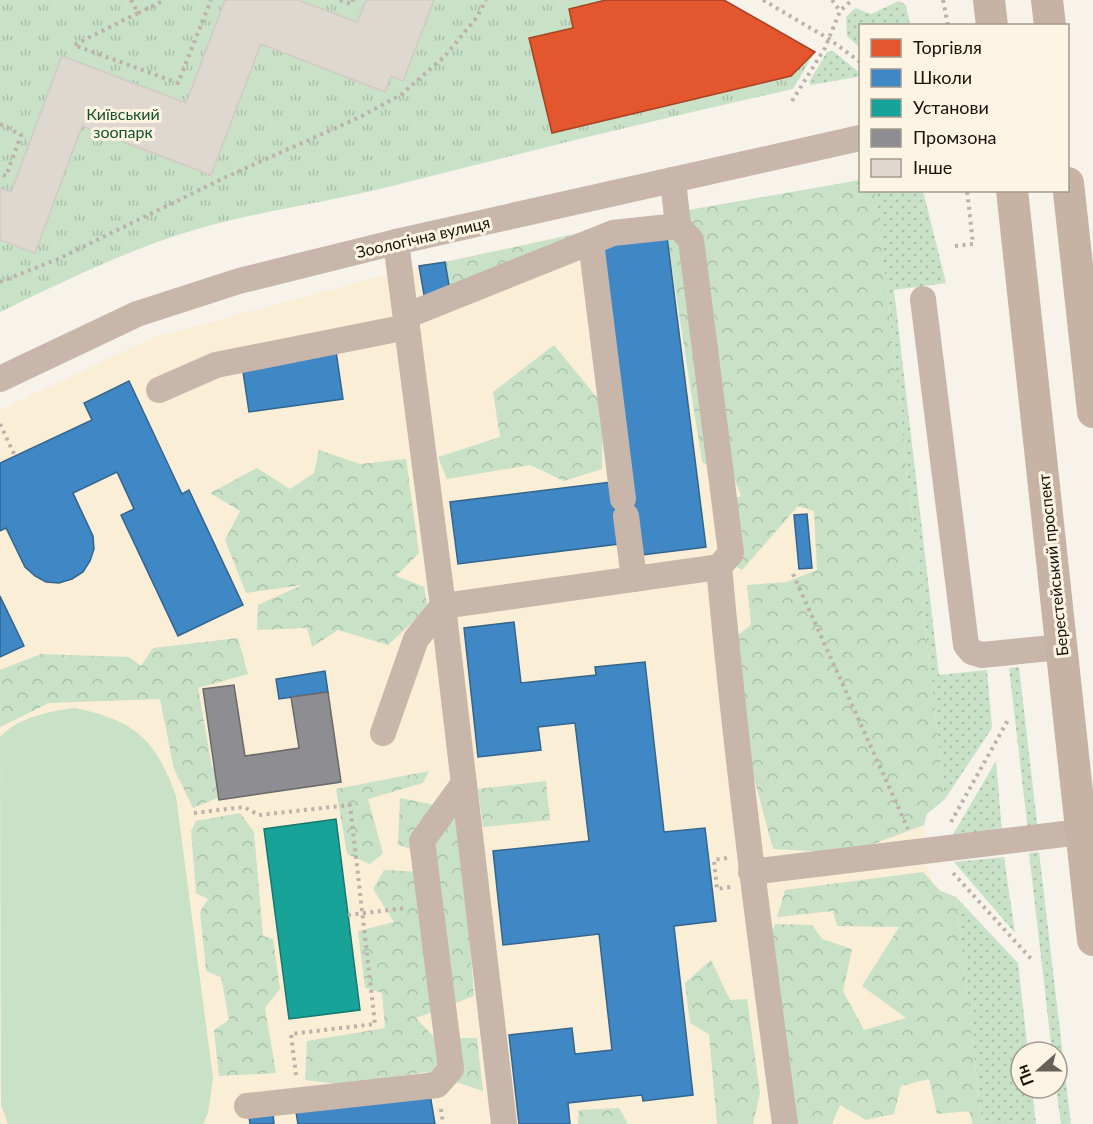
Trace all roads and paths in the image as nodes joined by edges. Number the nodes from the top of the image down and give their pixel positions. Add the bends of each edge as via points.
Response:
1 (131, 0) edge
2 (165, 0) edge
3 (211, 0) edge
4 (340, 0) edge
5 (353, 0) edge
6 (486, 0) edge
7 (763, 0) edge
8 (832, 0) edge
9 (852, 0) edge
10 (943, 0) edge
11 (989, 0) edge
12 (1047, 0) edge
13 (840, 11) junction
14 (138, 13) junction
15 (948, 24) edge
16 (992, 24) edge
17 (1050, 24) edge
18 (829, 39) junction
19 (859, 61) edge
20 (792, 101) dead end
21 (0, 124) edge
22 (859, 138) edge
23 (0, 174) edge
24 (673, 180) junction
25 (967, 192) edge
26 (1012, 192) edge
27 (1069, 192) edge
28 (678, 226) junction
29 (591, 242) junction
30 (396, 243) junction
31 (955, 246) dead end
32 (0, 282) edge
33 (923, 299) dead end
34 (406, 322) junction
35 (0, 379) edge
36 (159, 390) dead end
37 (1093, 412) edge
38 (0, 424) edge
39 (15, 456) dead end
40 (719, 567) junction
41 (793, 574) dead end
42 (634, 579) junction
43 (443, 606) junction
44 (1061, 647) junction
45 (1008, 720) dead end
46 (383, 733) dead end
47 (464, 783) junction
48 (194, 813) dead end
49 (1080, 832) junction
50 (912, 838) dead end
51 (936, 850) junction
52 (714, 860) dead end
53 (751, 872) junction
54 (717, 889) dead end
55 (430, 905) junction
56 (362, 913) junction
57 (348, 915) dead end
58 (1093, 940) edge
59 (1033, 961) dead end
60 (298, 1100) junction
61 (247, 1106) dead end
62 (504, 1124) edge
63 (785, 1124) edge

1 - 14 path
2 - 14 path
3 - 14 path via 178,83 74,45
4 - 5 path via 352,4
6 - 32 path via 444,57 402,94 58,259
7 - 18 path
8 - 13 path
9 - 13 path
10 - 15 path
11 - 16 main road
12 - 17 main road
13 - 18 path
18 - 19 path
18 - 20 path
21 - 23 path via 21,135 6,176
22 - 24 street, Зоологічна вулиця
24 - 28 street
24 - 30 street, Зоологічна вулиця
25 - 31 path via 973,244
26 - 44 main road, Берестейський проспект
27 - 37 main road
28 - 29 street via 613,233
28 - 40 street via 691,240 729,542 730,554
29 - 34 street
29 - 42 street
30 - 34 street
30 - 35 street, Зоологічна вулиця via 239,281 137,314
33 - 44 street via 966,645 982,655
34 - 36 street via 216,365
34 - 43 street
38 - 39 path
40 - 42 street
40 - 53 street
41 - 50 path
42 - 43 street
43 - 46 street via 416,639
43 - 47 street
44 - 49 main road, Берестейський проспект
45 - 51 path
47 - 55 street via 422,842
47 - 62 street
48 - 56 path via 244,807 259,815 350,805
49 - 51 street
49 - 58 main road, Берестейський проспект
51 - 53 street
51 - 59 path via 963,888
52 - 54 path
53 - 63 street
55 - 56 path
55 - 60 street via 451,1069 437,1085
56 - 57 path
56 - 60 path via 375,1024 291,1034
60 - 61 street

